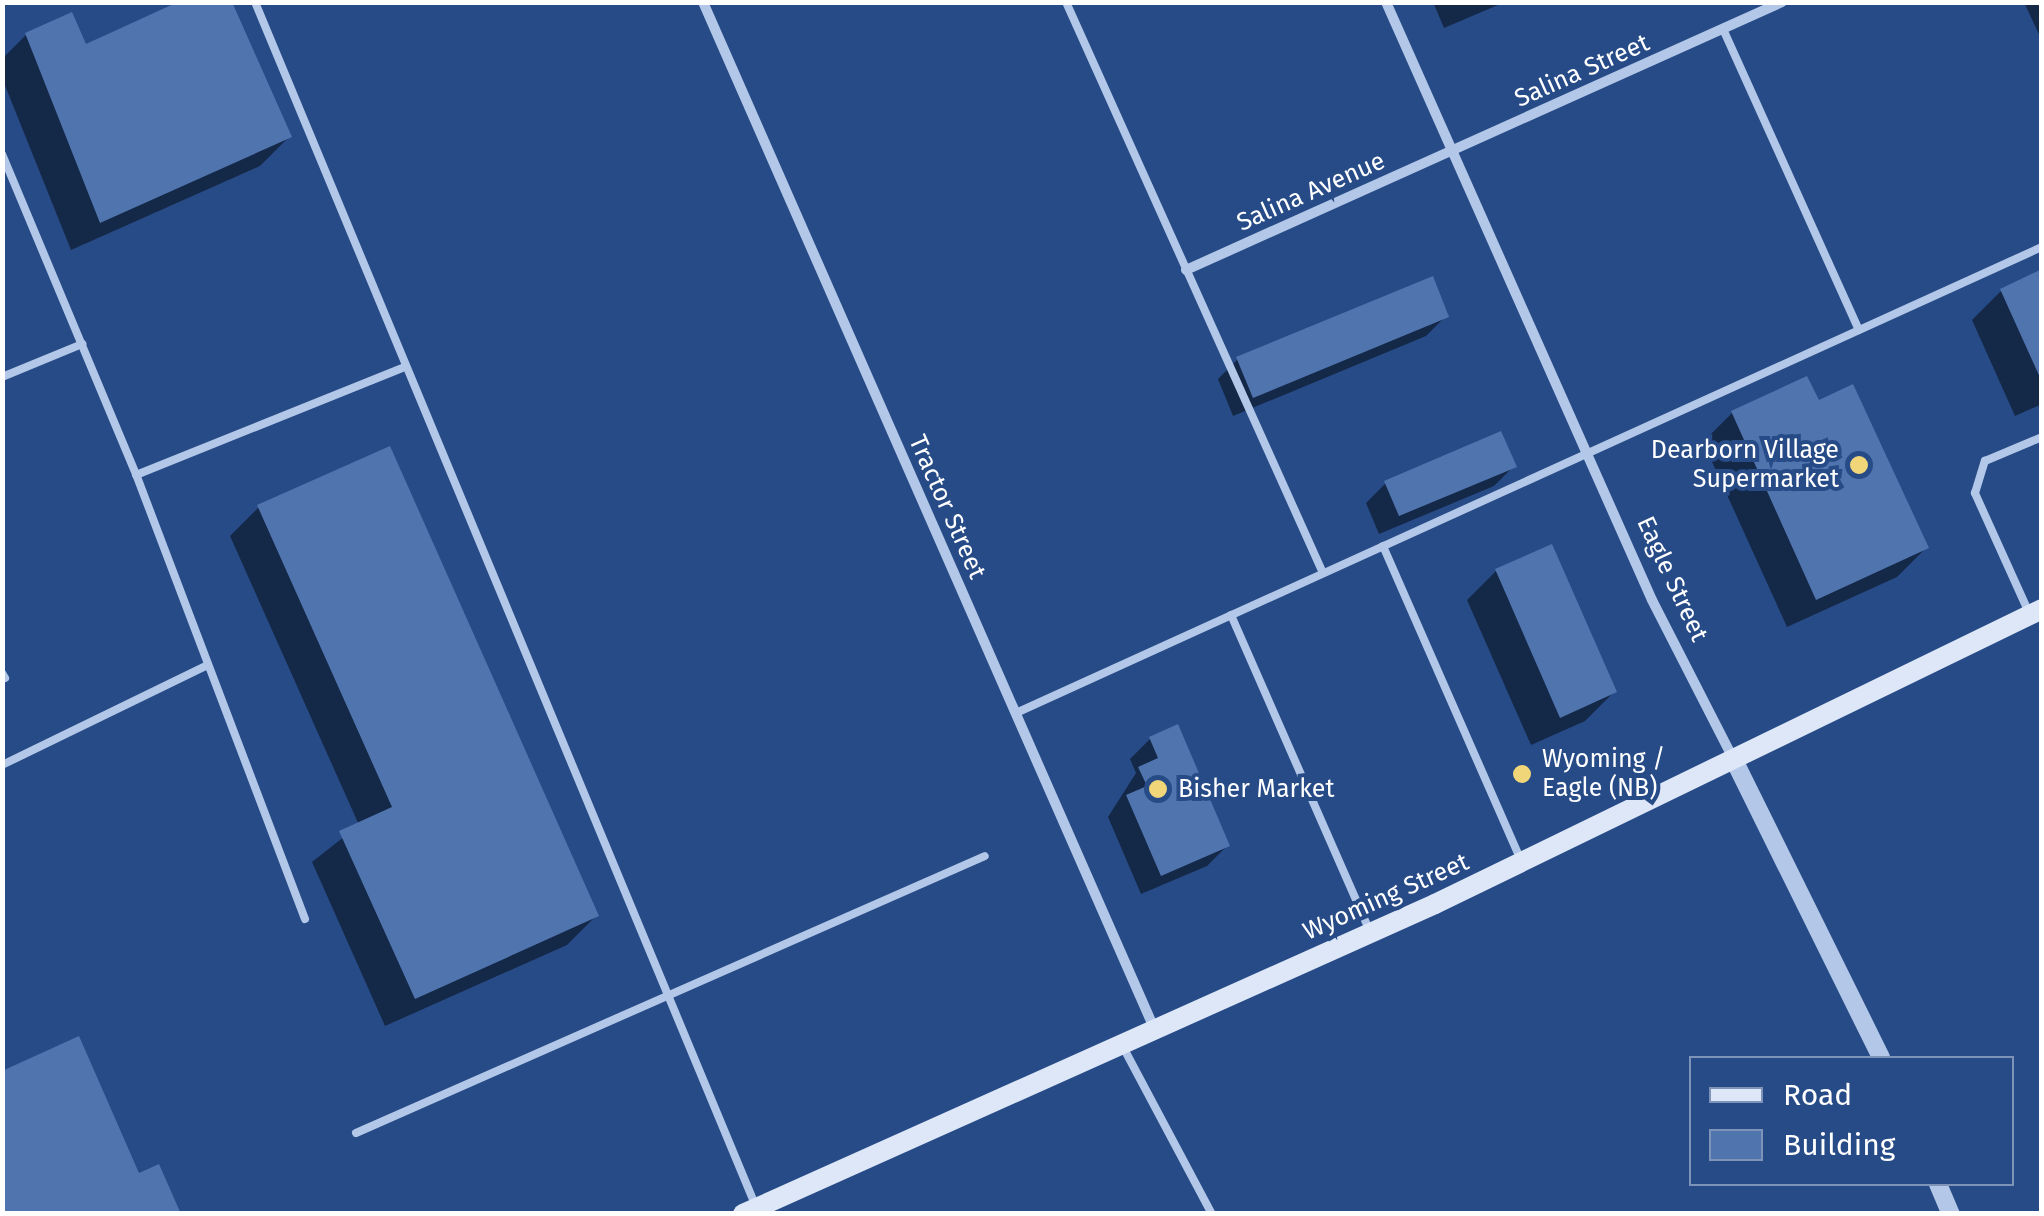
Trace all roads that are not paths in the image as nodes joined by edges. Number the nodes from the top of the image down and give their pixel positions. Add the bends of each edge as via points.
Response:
1 (255, 2) edge
2 (704, 2) edge
3 (1066, 2) edge
4 (1386, 2) edge
5 (1782, 2) edge
6 (1724, 29) junction
7 (1452, 150) junction
8 (2, 154) edge
9 (2042, 248) edge
10 (1186, 270) junction
11 (1859, 330) junction
12 (82, 344) junction
13 (404, 367) junction
14 (2, 377) edge
15 (2042, 437) edge
16 (1586, 453) junction
17 (136, 475) junction
18 (1383, 546) junction
19 (1323, 573) junction
20 (2036, 612) edge
21 (1230, 614) junction
22 (208, 665) junction
23 (1016, 712) junction
24 (1734, 760) junction
25 (2, 765) edge
26 (984, 856) dead end
27 (1522, 862) junction
28 (304, 919) dead end
29 (1370, 931) junction
30 (670, 998) junction
31 (1154, 1028) junction
32 (1120, 1043) junction
33 (1879, 1056) edge
34 (356, 1133) dead end
35 (1939, 1186) edge
36 (749, 1210) edge
37 (1212, 1214) edge
38 (1951, 1214) edge

1 - 13 lane
2 - 23 street, Tractor Street
3 - 10 lane
4 - 7 street, Eagle Street
5 - 6 street, Salina Street
6 - 7 street, Salina Street
6 - 11 lane
7 - 10 street, Salina Avenue
7 - 16 street, Eagle Street
8 - 12 lane
9 - 11 lane
10 - 19 lane
11 - 16 lane
12 - 14 lane
12 - 17 lane
13 - 17 lane
13 - 30 lane
15 - 20 lane via 1985,461 1975,493
16 - 18 lane
16 - 24 street, Eagle Street
17 - 22 lane
18 - 19 lane
18 - 27 lane
19 - 21 lane
20 - 24 main road, Wyoming Street
21 - 23 lane
21 - 29 lane
22 - 25 lane
22 - 28 lane
23 - 31 street, Tractor Street
24 - 27 main road, Wyoming Street
24 - 33 street, Eagle Street
26 - 30 lane
27 - 29 main road, Wyoming Street
29 - 31 main road, Wyoming Street
30 - 34 lane
30 - 36 lane
31 - 32 main road, Wyoming Street
32 - 36 main road, Wyoming Street
32 - 37 lane
35 - 38 street

